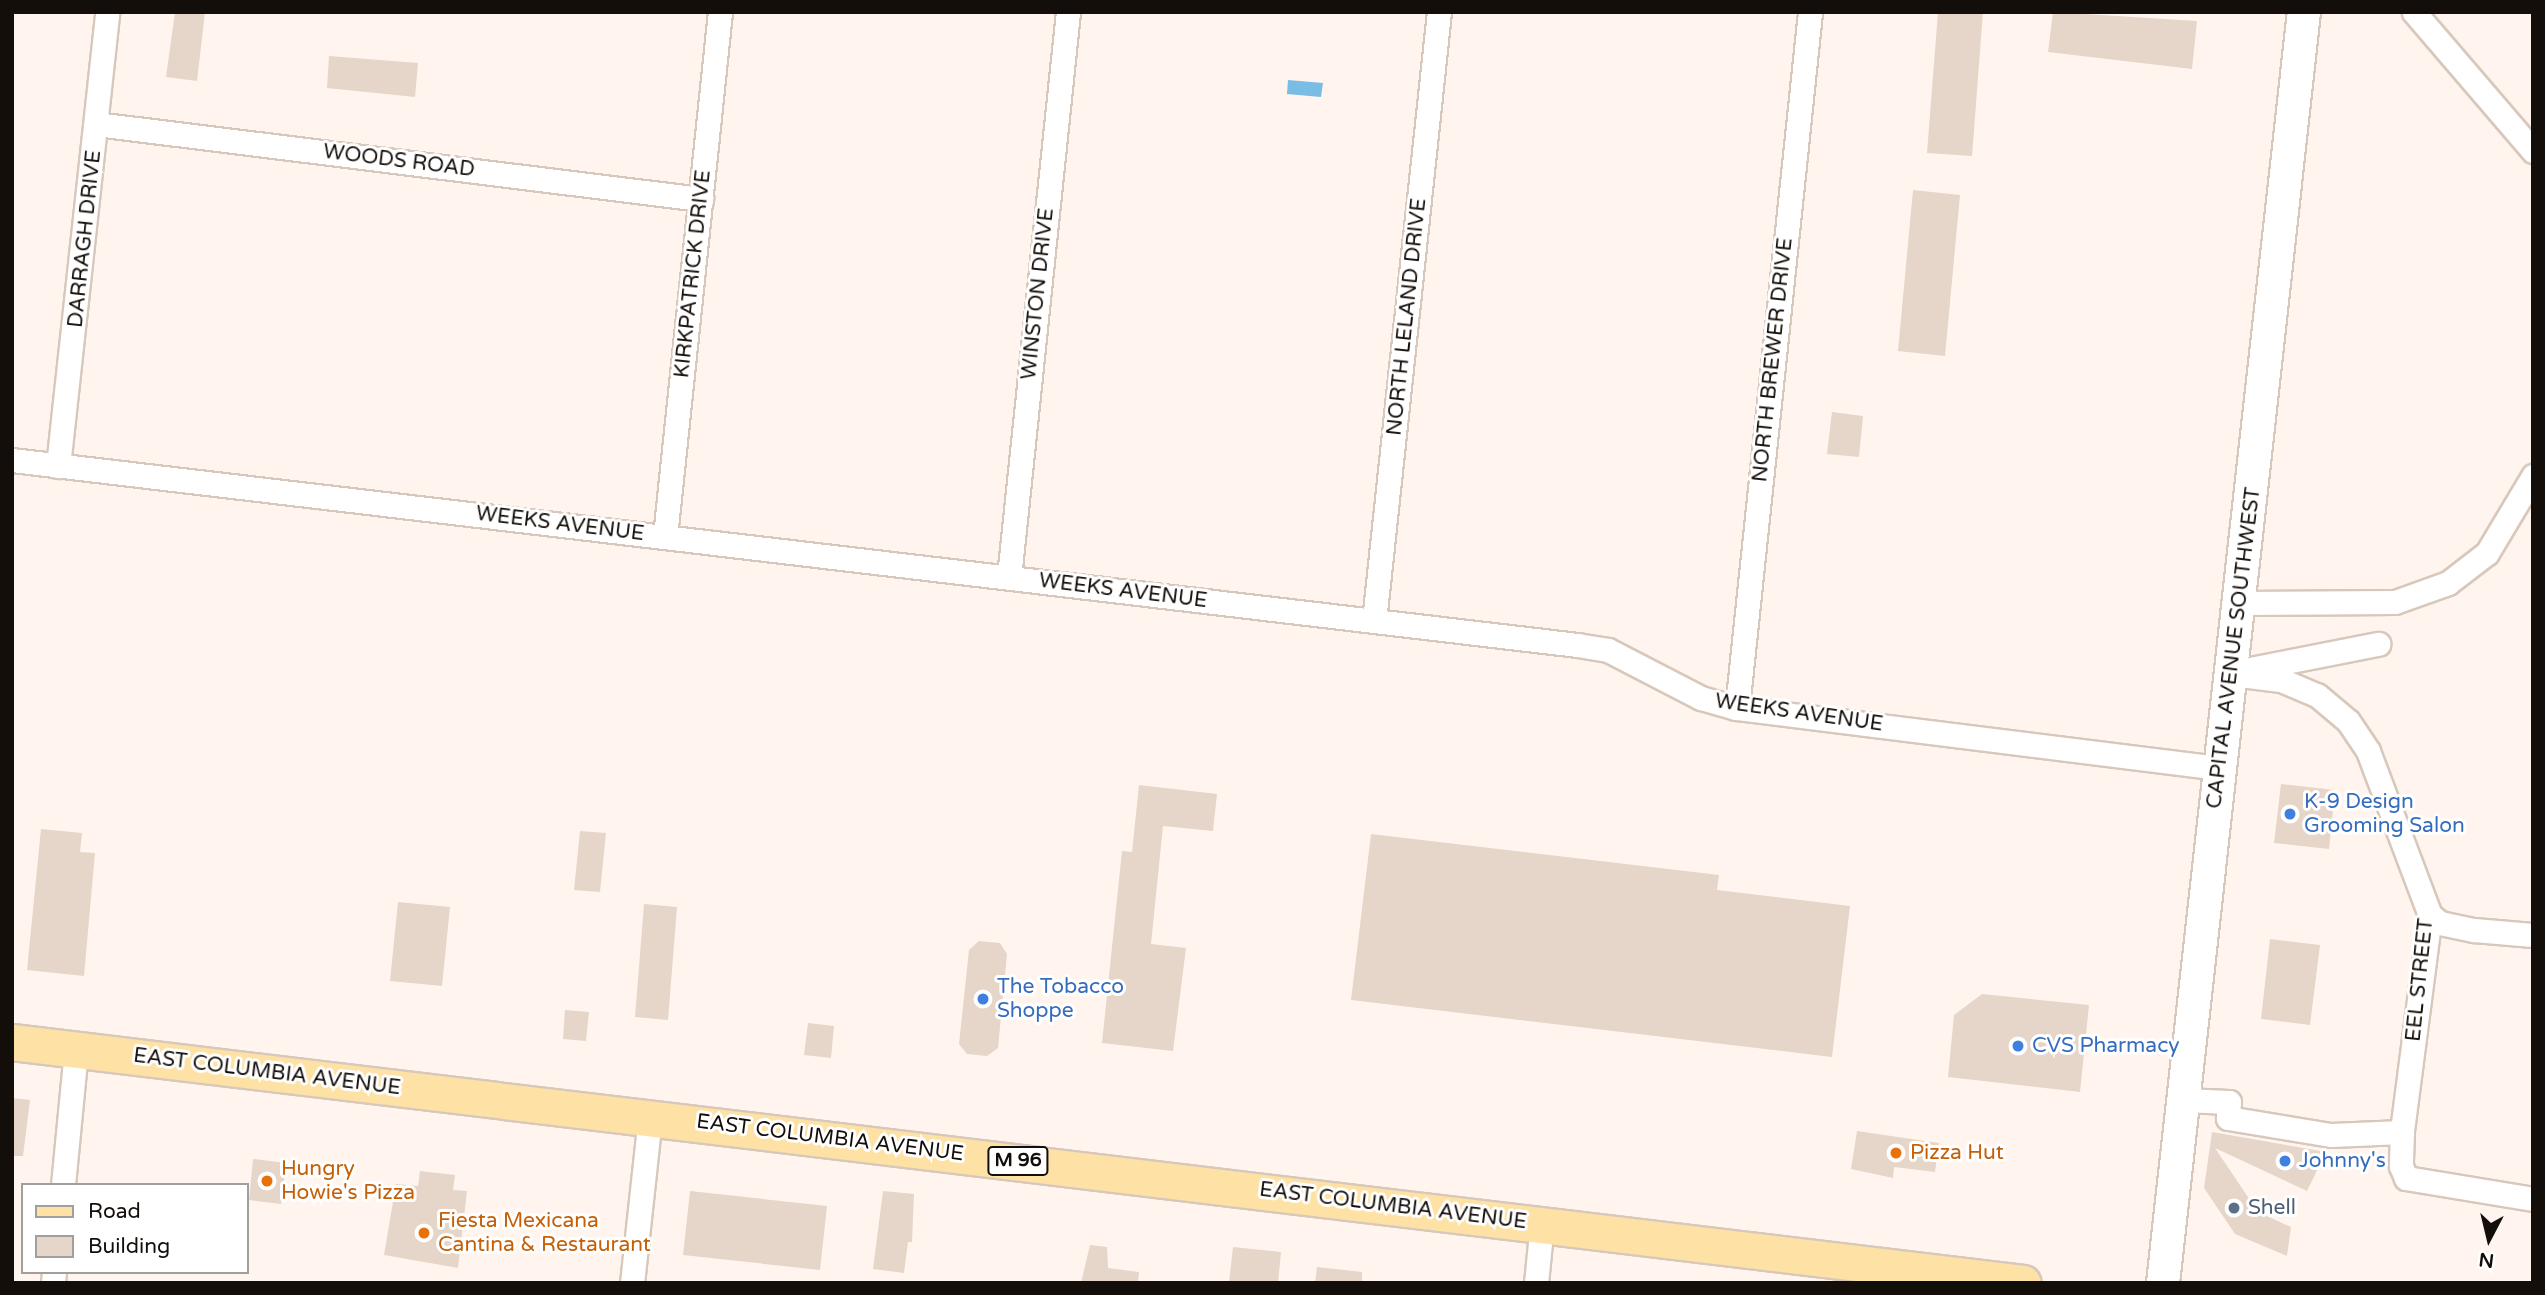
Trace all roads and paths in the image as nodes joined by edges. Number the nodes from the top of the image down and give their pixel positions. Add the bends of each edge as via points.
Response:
1 (107, 12) edge
2 (720, 12) edge
3 (1068, 12) edge
4 (1439, 12) edge
5 (1810, 12) edge
6 (2304, 12) edge
7 (2414, 12) edge
8 (96, 124) junction
9 (2533, 151) edge
10 (701, 199) junction
11 (12, 460) edge
12 (58, 466) junction
13 (2533, 476) edge
14 (665, 536) junction
15 (1009, 577) junction
16 (2240, 603) junction
17 (1374, 621) junction
18 (2378, 644) dead end
19 (2232, 674) junction
20 (1737, 708) junction
21 (2220, 768) junction
22 (2430, 915) junction
23 (2533, 935) edge
24 (12, 1042) edge
25 (76, 1050) junction
26 (2183, 1100) junction
27 (650, 1116) junction
28 (2402, 1132) junction
29 (63, 1183) edge
30 (2533, 1199) edge
31 (1542, 1223) junction
32 (632, 1283) edge
33 (1536, 1283) edge
34 (2022, 1283) edge
35 (2163, 1283) edge

1 - 8 street, DARRAGH DRIVE
2 - 10 street, KIRKPATRICK DRIVE
3 - 15 street, WINSTON DRIVE
4 - 17 street, NORTH LELAND DRIVE
5 - 20 street, NORTH BREWER DRIVE
6 - 16 main road, CAPITAL AVENUE SOUTHWEST
7 - 9 street
8 - 10 street, WOODS ROAD
8 - 12 street, DARRAGH DRIVE
10 - 14 street, KIRKPATRICK DRIVE
11 - 12 street, WEEKS AVENUE
12 - 14 street, WEEKS AVENUE
13 - 16 street via 2487,553 2448,583 2395,602
14 - 15 street, WEEKS AVENUE
15 - 17 street, WEEKS AVENUE
16 - 19 main road, CAPITAL AVENUE SOUTHWEST
17 - 20 street, WEEKS AVENUE via 1608,650 1701,698
18 - 19 street
19 - 21 main road, CAPITAL AVENUE SOUTHWEST
19 - 22 street, EEL STREET via 2281,680 2317,695 2348,722 2368,751
20 - 21 street, WEEKS AVENUE
21 - 26 main road, CAPITAL AVENUE SOUTHWEST
22 - 23 street via 2451,926
22 - 28 street, EEL STREET
24 - 25 main road, EAST COLUMBIA AVENUE / M 96
25 - 27 main road, EAST COLUMBIA AVENUE / M 96
25 - 29 street
26 - 28 street via 2229,1102 2228,1118 2331,1136
26 - 35 main road, CAPITAL AVENUE SOUTHWEST
27 - 31 main road, EAST COLUMBIA AVENUE / M 96
27 - 32 street
28 - 30 street, EEL STREET via 2401,1166 2406,1178
31 - 33 street
31 - 34 main road, EAST COLUMBIA AVENUE / M 96

